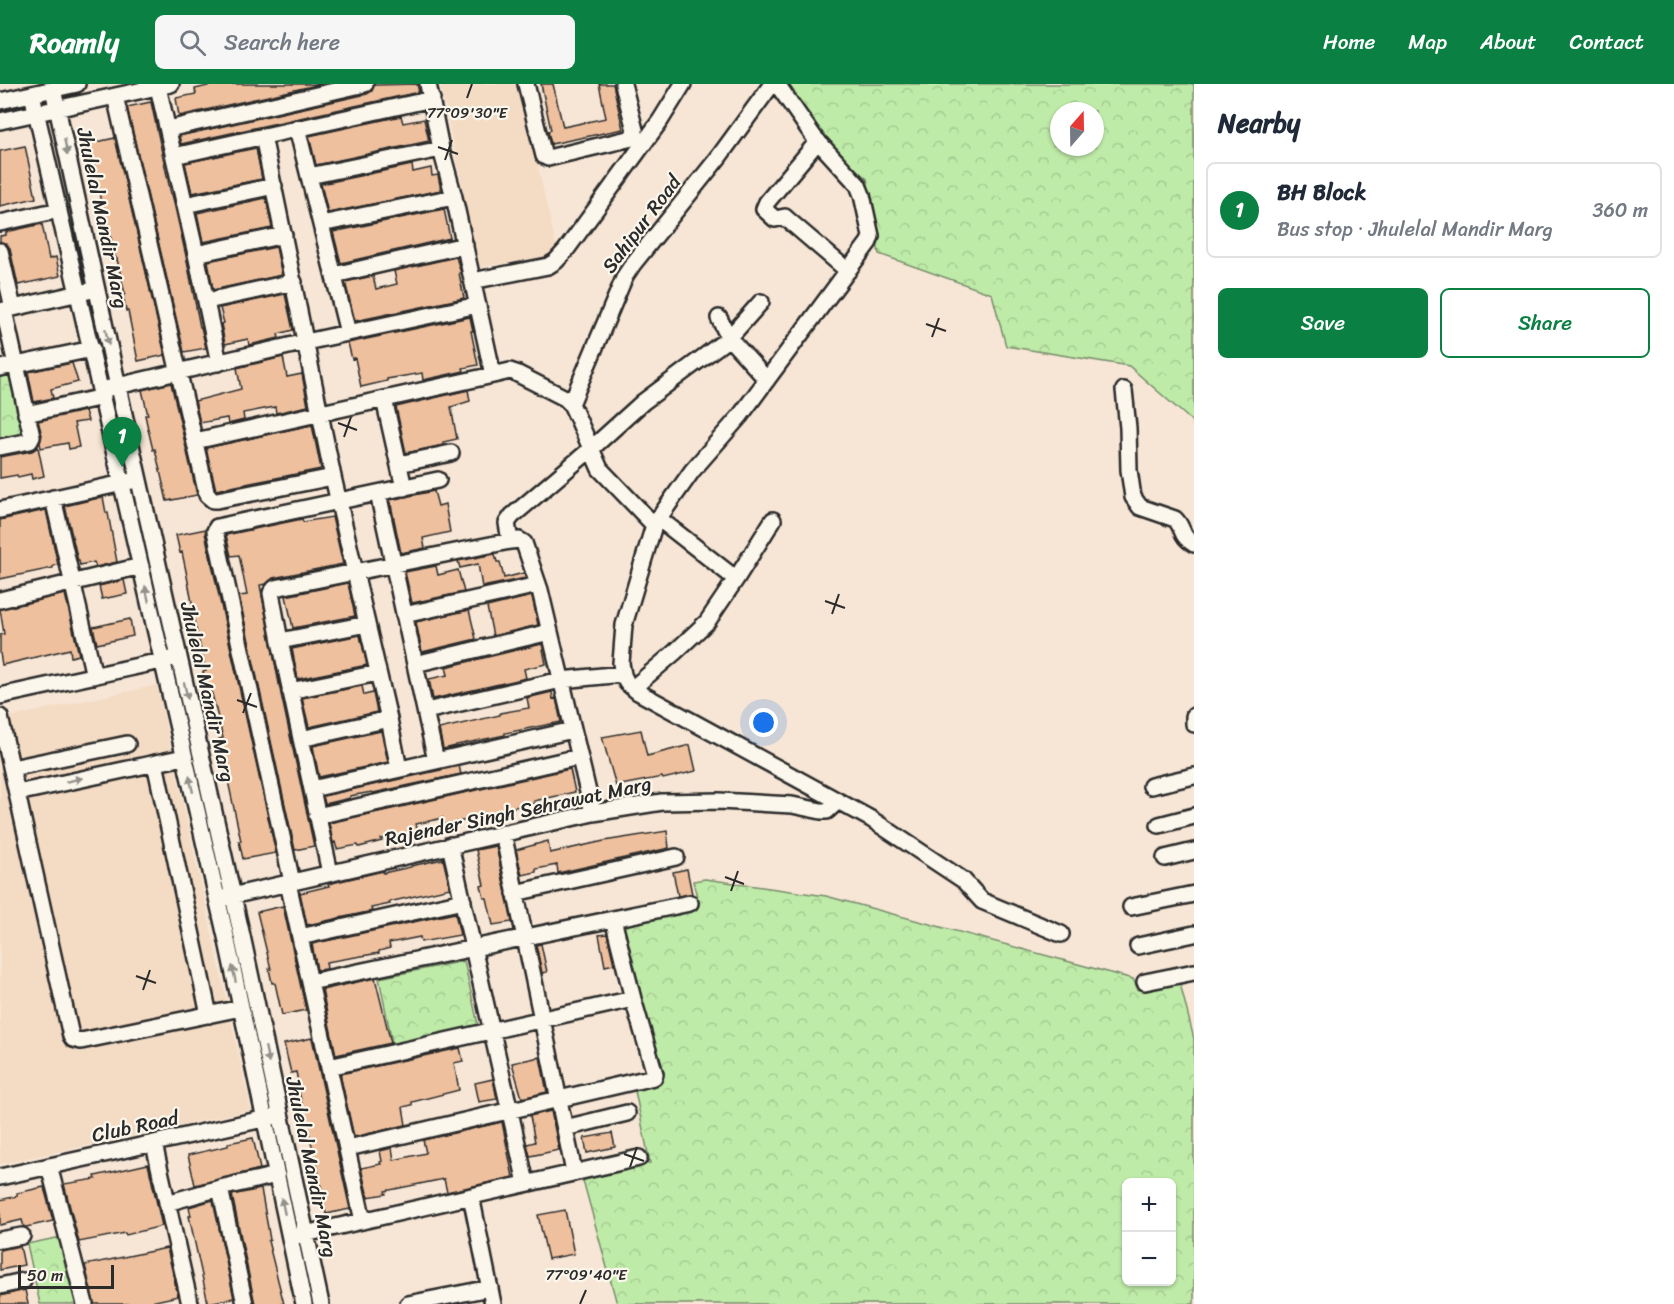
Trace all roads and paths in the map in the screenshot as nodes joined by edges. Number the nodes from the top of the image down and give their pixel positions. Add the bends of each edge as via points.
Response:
1 (78, 84) edge
2 (365, 84) edge
3 (526, 84) edge
4 (623, 84) edge
5 (683, 84) edge
6 (772, 84) edge
7 (777, 84) edge
8 (164, 85) edge
9 (53, 89) junction
10 (430, 91) edge
11 (32, 94) junction
12 (115, 96) junction
13 (0, 101) edge
14 (57, 108) junction
15 (37, 113) junction
16 (0, 121) edge
17 (297, 128) junction
18 (168, 129) junction
19 (263, 136) junction
20 (818, 141) junction
21 (441, 149) junction
22 (174, 156) junction
23 (309, 176) junction
24 (274, 186) junction
25 (454, 197) junction
26 (185, 205) junction
27 (59, 210) junction
28 (0, 223) edge
29 (321, 224) junction
30 (284, 234) junction
31 (465, 245) junction
32 (196, 254) junction
33 (1, 260) edge
34 (848, 271) junction
35 (334, 274) junction
36 (472, 281) junction
37 (294, 282) junction
38 (96, 290) junction
39 (78, 293) junction
40 (207, 301) junction
41 (761, 302) dead end
42 (478, 305) junction
43 (6, 310) edge
44 (719, 318) dead end
45 (348, 333) junction
46 (729, 338) junction
47 (306, 342) junction
48 (92, 350) junction
49 (219, 363) junction
50 (16, 365) junction
51 (0, 368) edge
52 (179, 372) junction
53 (493, 375) junction
54 (767, 380) junction
55 (118, 386) junction
56 (1124, 390) dead end
57 (102, 393) junction
58 (384, 399) junction
59 (571, 404) junction
60 (321, 413) junction
61 (26, 414) junction
62 (195, 441) junction
63 (0, 447) edge
64 (591, 449) junction
65 (451, 453) dead end
66 (399, 464) junction
67 (333, 477) junction
68 (139, 479) junction
69 (438, 480) dead end
70 (122, 483) junction
71 (404, 488) junction
72 (378, 494) junction
73 (53, 498) junction
74 (339, 502) junction
75 (0, 510) edge
76 (772, 520) dead end
77 (656, 521) junction
78 (510, 542) junction
79 (1194, 544) edge
80 (393, 565) junction
81 (141, 566) junction
82 (356, 572) junction
83 (736, 579) junction
84 (73, 582) junction
85 (538, 585) junction
86 (0, 600) edge
87 (404, 615) junction
88 (367, 624) junction
89 (550, 632) junction
90 (280, 641) junction
91 (178, 657) junction
92 (162, 661) junction
93 (415, 664) junction
94 (378, 673) junction
95 (623, 674) junction
96 (94, 676) junction
97 (561, 680) junction
98 (633, 688) junction
99 (291, 691) junction
100 (0, 696) edge
101 (426, 711) junction
102 (1194, 716) edge
103 (0, 717) edge
104 (389, 719) junction
105 (1194, 724) edge
106 (573, 730) junction
107 (301, 739) junction
108 (127, 744) dead end
109 (184, 757) junction
110 (579, 757) junction
111 (436, 761) junction
112 (155, 763) junction
113 (12, 768) junction
114 (399, 769) junction
115 (1194, 776) edge
116 (1152, 786) dead end
117 (312, 789) junction
118 (17, 794) junction
119 (838, 801) junction
120 (592, 813) junction
121 (318, 816) junction
122 (1194, 816) edge
123 (1159, 825) dead end
124 (503, 833) junction
125 (450, 845) junction
126 (1194, 851) edge
127 (676, 857) dead end
128 (1165, 858) dead end
129 (330, 873) junction
130 (290, 882) junction
131 (516, 893) junction
132 (1194, 894) edge
133 (225, 897) junction
134 (463, 901) junction
135 (690, 903) dead end
136 (1131, 907) dead end
137 (613, 919) junction
138 (1061, 934) dead end
139 (1194, 934) edge
140 (300, 937) junction
141 (525, 938) junction
142 (1138, 946) dead end
143 (473, 948) junction
144 (1194, 972) edge
145 (310, 982) junction
146 (1145, 982) dead end
147 (633, 999) junction
148 (241, 1008) junction
149 (209, 1015) junction
150 (542, 1019) junction
151 (492, 1030) junction
152 (329, 1067) junction
153 (560, 1100) junction
154 (511, 1111) junction
155 (627, 1113) dead end
156 (272, 1117) junction
157 (565, 1128) junction
158 (154, 1144) junction
159 (348, 1148) junction
160 (639, 1158) dead end
161 (49, 1166) junction
162 (574, 1172) junction
163 (277, 1175) junction
164 (0, 1177) edge
165 (526, 1183) junction
166 (220, 1188) junction
167 (471, 1196) junction
168 (167, 1203) junction
169 (363, 1221) junction
170 (22, 1236) dead end
171 (298, 1236) junction
172 (0, 1240) edge
173 (23, 1281) dead end
174 (0, 1286) edge
175 (490, 1288) junction
176 (85, 1304) edge
177 (190, 1304) edge
178 (245, 1304) edge
179 (304, 1304) edge
180 (321, 1304) edge
181 (408, 1304) edge
182 (493, 1304) edge

1 - 9 street
2 - 18 street
3 - 4 street via 544,156 548,158 632,138 635,130
5 - 36 street via 556,261 548,266
6 - 59 street, Sahipur Road via 625,276
7 - 20 street
8 - 12 street
8 - 18 street
9 - 11 street
9 - 14 street, Jhulelal Mandir Marg
10 - 17 street
10 - 21 street
11 - 13 street
11 - 15 street, Jhulelal Mandir Marg
12 - 14 street
12 - 52 street
14 - 15 street
14 -> 38 street, Jhulelal Mandir Marg
15 - 16 street
15 - 27 street, Jhulelal Mandir Marg
17 - 19 street
17 - 23 street
18 - 22 street
19 - 22 street
19 - 24 street
20 - 34 street via 858,185 862,195 871,236
20 - 34 street via 764,209 775,219 787,219
21 - 23 street
21 - 25 street
22 - 26 street
23 - 29 street
24 - 26 street
24 - 30 street
25 - 29 street
25 - 31 street
26 - 32 street
27 - 28 street
27 - 39 street, Jhulelal Mandir Marg
29 - 35 street
30 - 32 street
30 - 37 street
31 - 35 street
31 - 36 street
32 - 40 street
33 - 43 street
34 - 54 street
35 - 45 street
36 - 42 street
37 - 40 street
37 - 47 street
38 - 39 street
38 -> 55 street, Jhulelal Mandir Marg
39 - 43 street
39 - 48 street, Jhulelal Mandir Marg
40 - 49 street
41 - 46 street
42 - 45 street
42 - 53 street
43 - 50 street
44 - 46 street
45 - 47 street
46 - 54 street
46 - 64 street via 644,402
47 - 49 street
47 - 60 street
48 - 50 street
48 - 57 street, Jhulelal Mandir Marg
49 - 52 street
50 - 51 street
50 - 61 street
52 - 55 street
52 - 62 street
53 - 58 street
53 - 59 street via 516,373
54 - 77 street
55 - 57 street
55 - 68 street, Jhulelal Mandir Marg
56 - 79 street via 1133,497 1140,507 1175,519 1185,539
57 - 61 street
57 - 70 street, Jhulelal Mandir Marg
58 - 60 street
58 - 66 street
59 - 64 street
60 - 62 street
60 - 67 street
61 - 63 street via 31,440
62 - 67 street via 207,495 213,500
64 - 77 street via 600,469
64 - 78 street via 512,516 507,523
65 - 66 street
66 - 71 street
67 - 74 street
68 - 70 street
68 - 91 street, Jhulelal Mandir Marg
69 - 71 street
70 - 73 street
70 - 81 street, Jhulelal Mandir Marg
71 - 72 street
72 - 74 street
72 - 80 street
73 - 75 street
73 - 84 street
74 - 82 street
74 - 130 street via 217,527 215,531
76 - 83 street
77 - 83 street
77 - 95 street via 624,625
78 - 80 street
78 - 85 street via 519,540 525,545
80 - 82 street
80 - 87 street
81 - 84 street
92 -> 81 street, Jhulelal Mandir Marg
82 - 88 street
82 - 90 street via 273,589
83 - 98 street via 707,622
84 - 86 street
84 - 96 street
85 - 87 street
85 - 89 street
87 - 93 street
88 - 90 street
88 - 94 street
89 - 93 street
89 - 97 street
90 - 99 street
91 - 92 street
91 -> 133 street, Jhulelal Mandir Marg
92 - 96 street
92 - 109 street, Jhulelal Mandir Marg
93 - 101 street
94 - 99 street
94 - 104 street
95 - 97 street
95 - 98 street
96 - 100 street
97 - 101 street
97 - 106 street
98 - 119 street
99 - 107 street
101 - 111 street
102 - 105 street
103 - 113 street
104 - 107 street
104 - 114 street
106 - 110 street
106 - 111 street
107 - 117 street
108 - 113 street
109 - 112 street
133 -> 109 street, Jhulelal Mandir Marg
110 - 120 street
110 - 121 street
111 - 114 street
118 -> 112 street
112 - 149 street
113 - 118 street
114 - 117 street
115 - 116 street
117 - 121 street
118 - 149 street via 73,1039 81,1041
119 - 120 street, Rajender Singh Sehrawat Marg via 827,811 719,801 662,802
119 - 138 street via 963,880 982,901
120 - 124 street, Rajender Singh Sehrawat Marg
121 - 129 street
122 - 123 street
124 - 125 street, Rajender Singh Sehrawat Marg
124 - 131 street
125 - 129 street, Rajender Singh Sehrawat Marg
125 - 134 street
126 - 128 street
127 - 131 street
129 - 130 street, Rajender Singh Sehrawat Marg
130 - 133 street, Rajender Singh Sehrawat Marg
130 - 140 street
131 - 141 street
132 - 136 street
148 -> 133 street, Jhulelal Mandir Marg
133 -> 156 street, Jhulelal Mandir Marg
134 - 140 street
134 - 143 street
135 - 137 street
137 - 141 street
137 - 147 street
139 - 142 street
140 - 145 street
141 - 143 street
141 - 150 street
143 - 145 street
143 - 151 street
144 - 146 street
145 - 152 street
147 - 150 street
147 - 153 street via 654,1077
148 - 149 street
148 - 156 street, Jhulelal Mandir Marg
150 - 151 street
150 - 153 street
151 - 152 street
151 - 154 street
152 - 159 street
153 - 154 street
153 - 157 street
154 - 159 street
154 - 165 street
155 - 157 street
156 - 158 street, Club Road
156 - 163 street, Jhulelal Mandir Marg
156 - 171 street, Jhulelal Mandir Marg
157 - 162 street
158 - 161 street, Club Road
158 - 168 street
159 - 169 street
160 - 162 street
161 - 164 street, Club Road
161 - 176 street
162 - 165 street
163 - 166 street
171 -> 163 street, Jhulelal Mandir Marg
165 - 167 street
166 - 168 street
166 - 178 street
167 - 169 street
167 - 175 street
168 - 177 street
169 - 171 street
170 - 172 street
171 - 179 street, Jhulelal Mandir Marg
171 - 180 street, Jhulelal Mandir Marg
173 - 174 street
175 - 181 street
175 - 182 street

